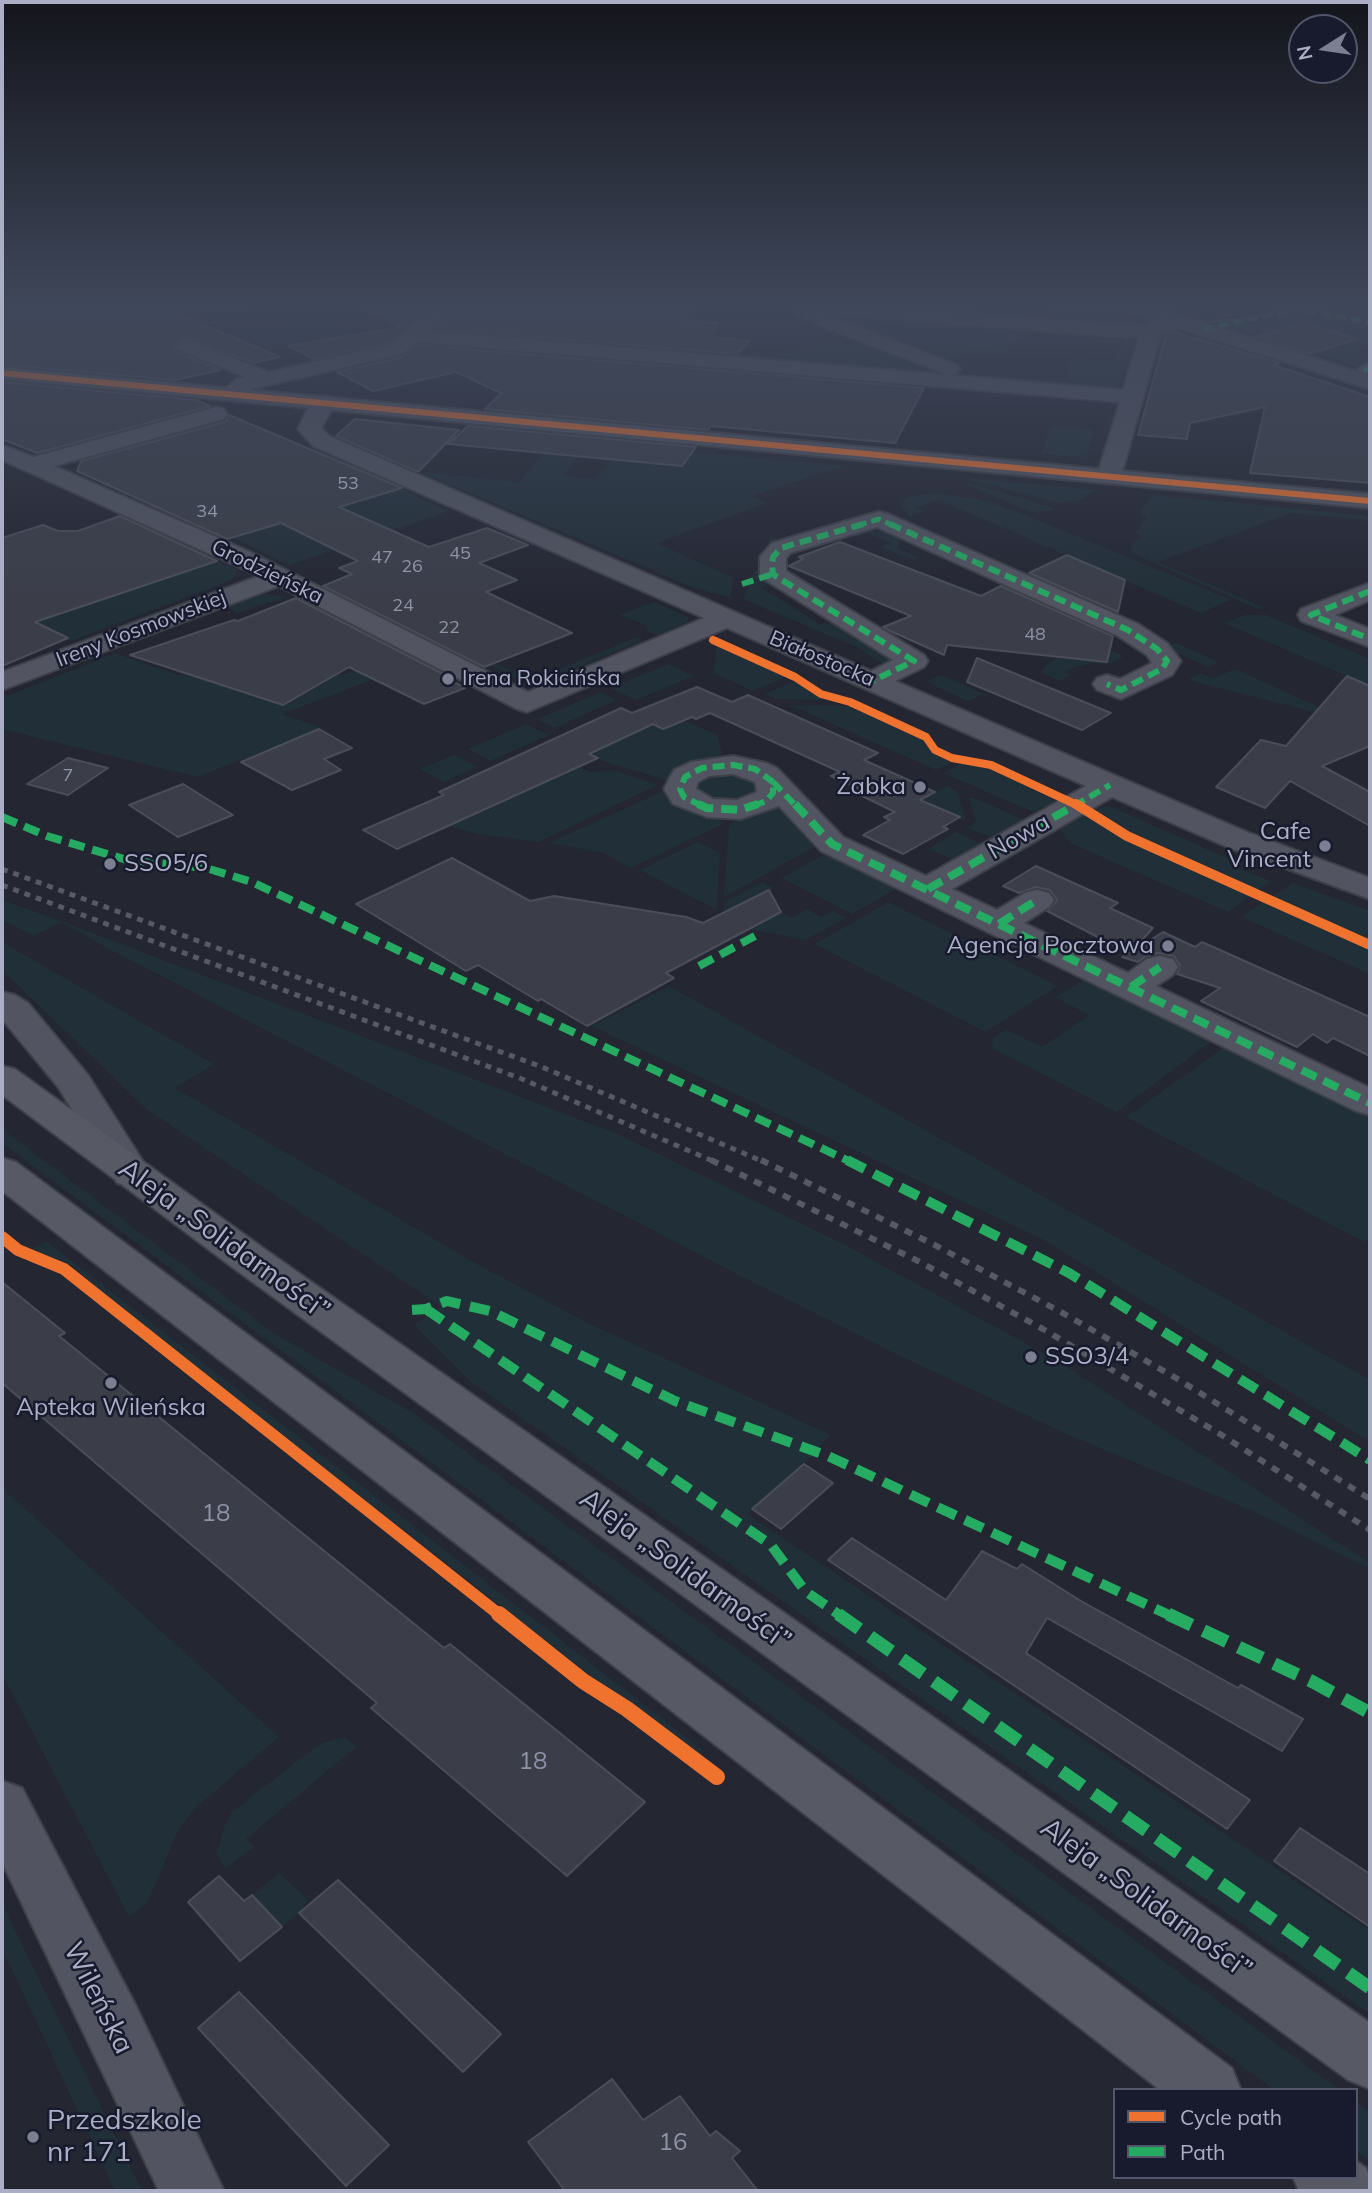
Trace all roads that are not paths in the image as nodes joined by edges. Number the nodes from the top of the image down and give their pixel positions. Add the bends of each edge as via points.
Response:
1 (321, 407) edge
2 (372, 407) edge
3 (1129, 407) edge
4 (216, 414) dead end
5 (2, 452) edge
6 (32, 465) junction
7 (1109, 476) junction
8 (1370, 500) edge
9 (280, 577) junction
10 (1370, 591) edge
11 (729, 618) junction
12 (1370, 639) edge
13 (872, 681) junction
14 (2, 682) edge
15 (1107, 684) dead end
16 (773, 782) dead end
17 (1110, 785) junction
18 (928, 889) junction
19 (1370, 889) edge
20 (1037, 900) dead end
21 (999, 924) junction
22 (1160, 967) dead end
23 (1131, 987) junction
24 (2, 1003) edge
25 (2, 1077) edge
26 (1368, 1099) edge
27 (2, 1171) edge
28 (131, 1174) junction
29 (2, 1805) edge
30 (1370, 2059) edge
31 (1207, 2088) edge
32 (1328, 2179) edge
33 (192, 2191) edge
34 (1343, 2191) edge

1 - 11 street, Białostocka via 309,429 321,441
2 - 7 street
3 - 7 street
4 - 6 street
5 - 6 street, Grodzieńska
6 - 9 street, Grodzieńska
7 - 8 street
9 - 11 street, Grodzieńska via 527,703
9 - 14 street, Ireny Kosmowskiej
10 - 12 street via 1311,615
11 - 13 street, Białostocka
13 - 15 street via 914,661 777,577 772,564 781,548 879,519 1128,630 1167,661 1162,669 1121,690
13 - 17 street, Białostocka
16 - 18 street via 832,845
17 - 18 street, Nowa
17 - 19 street, Białostocka
18 - 21 street
20 - 21 street
21 - 23 street
22 - 23 street
23 - 26 street
24 - 28 street via 15,1011 75,1083
25 - 28 main road, Aleja „Solidarności”
27 - 31 main road
28 - 30 main road, Aleja „Solidarności”
29 - 33 street, Wileńska
32 - 34 main road

